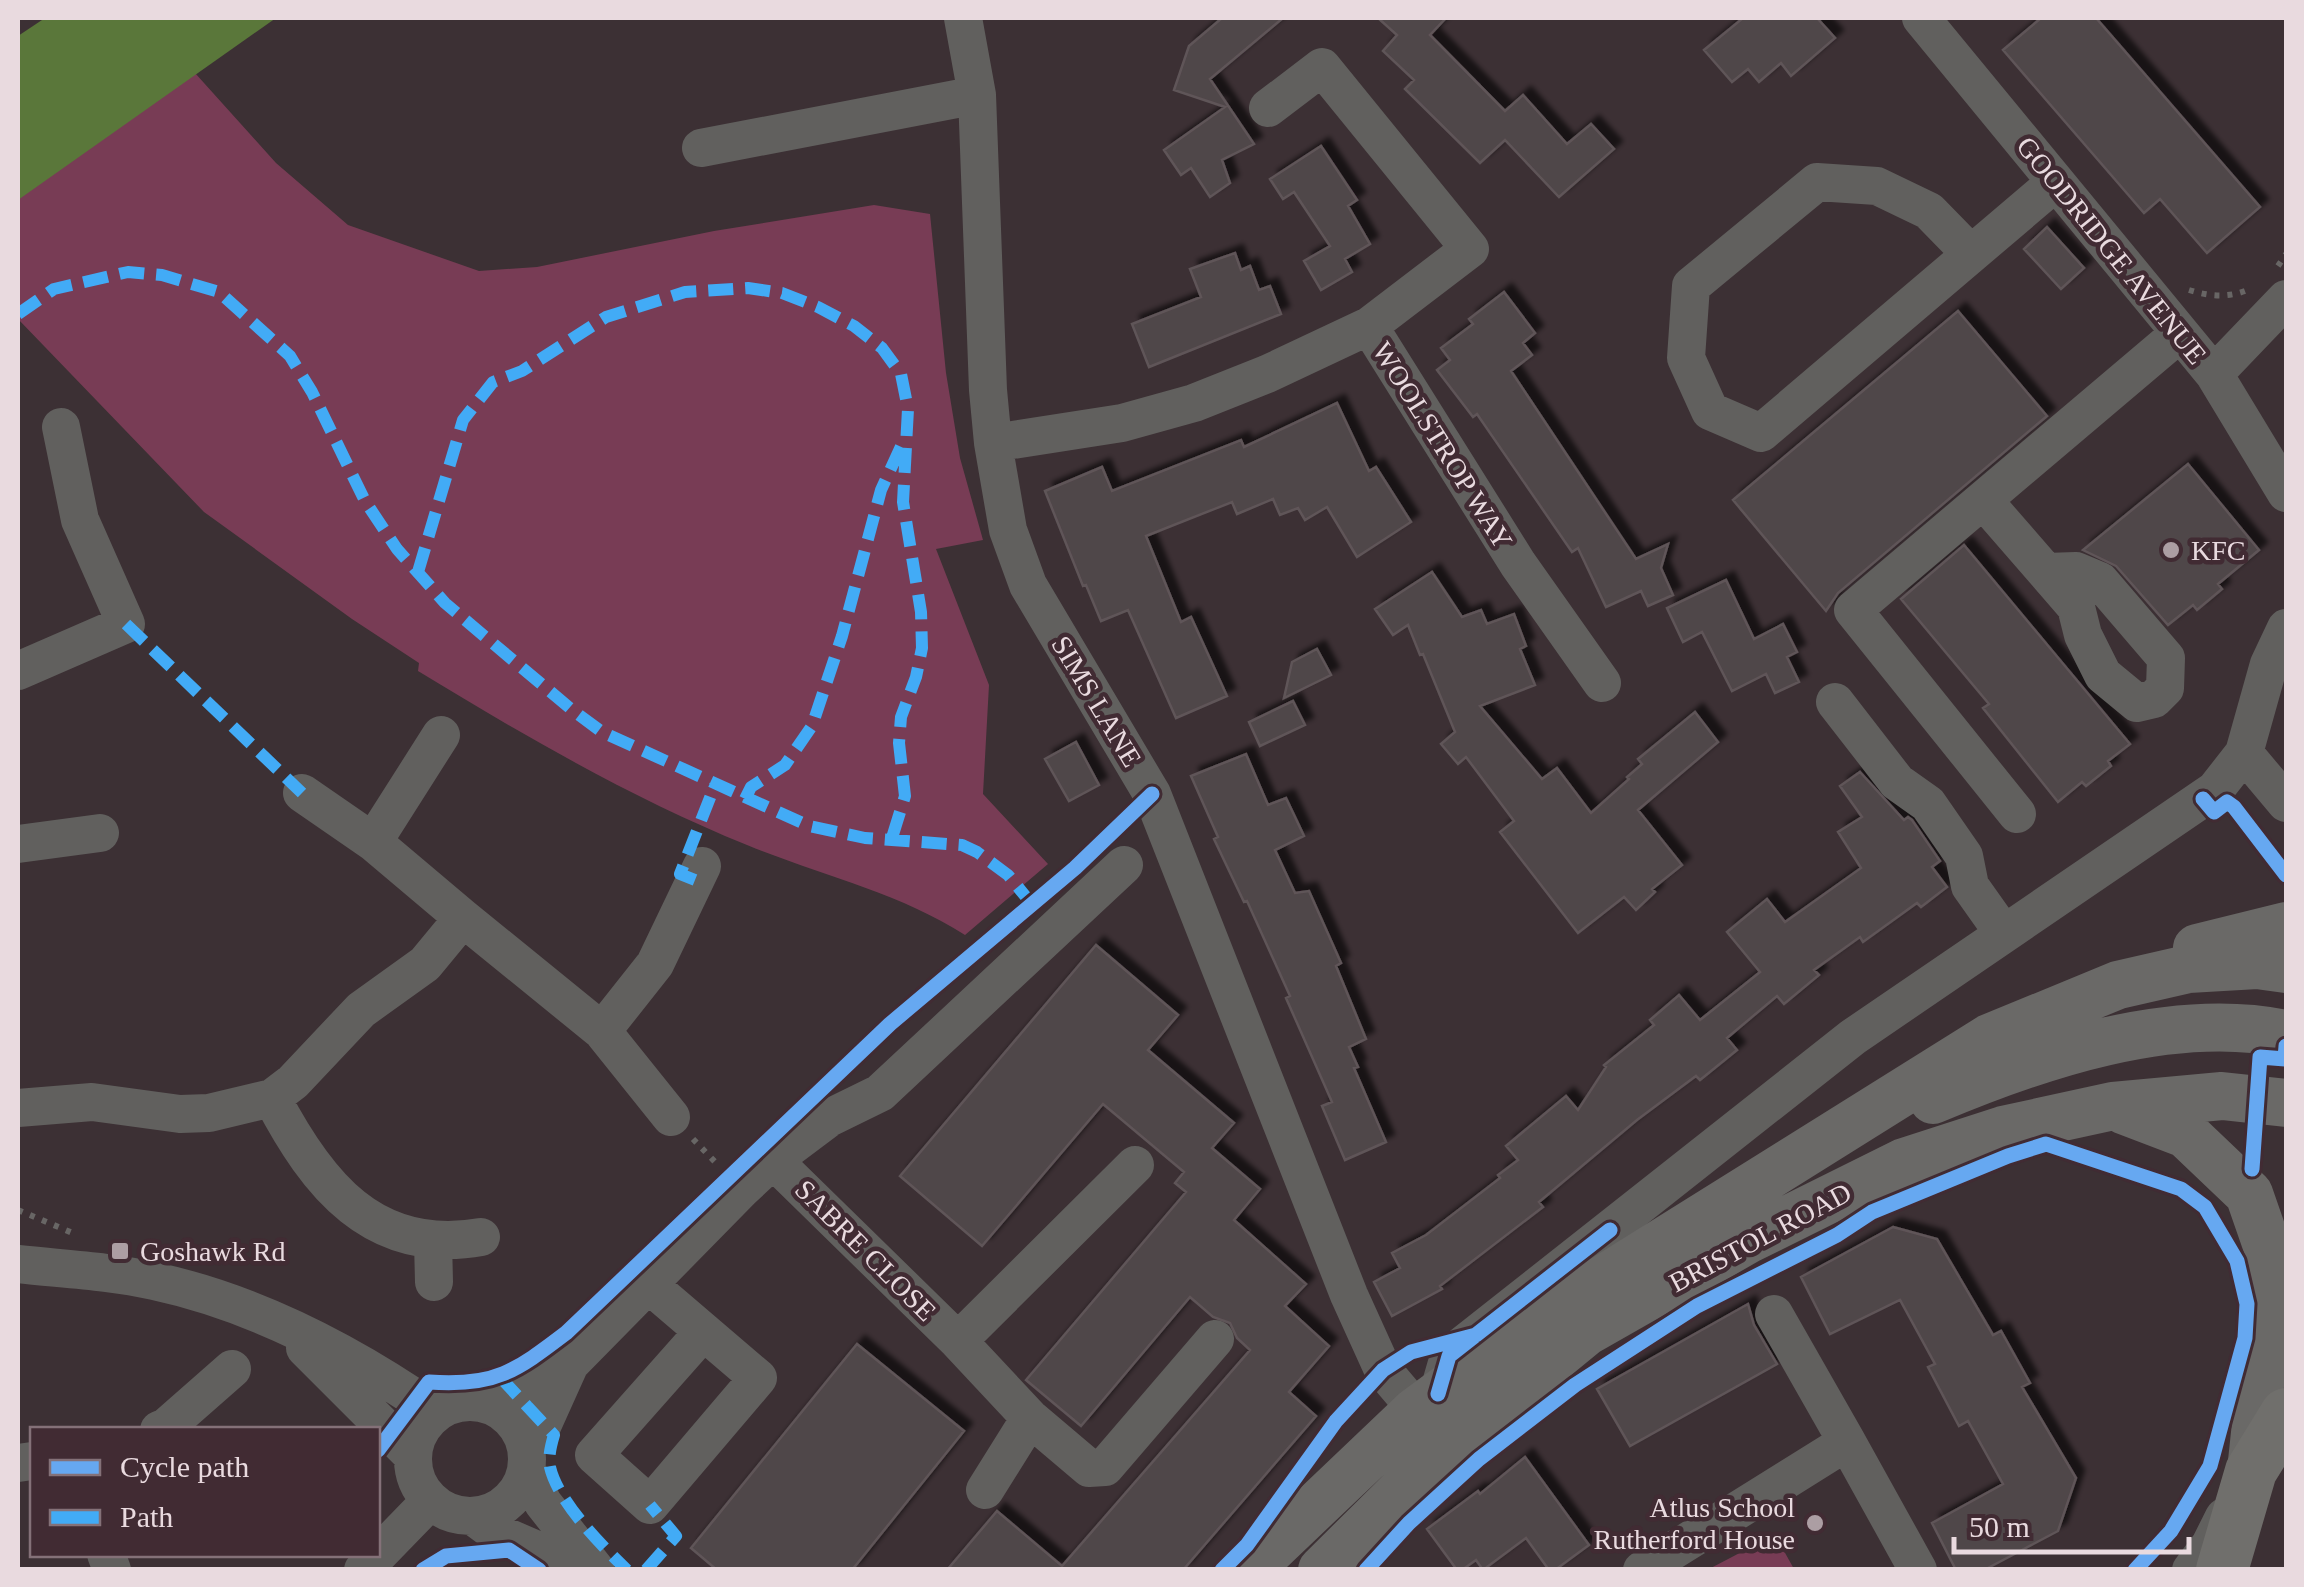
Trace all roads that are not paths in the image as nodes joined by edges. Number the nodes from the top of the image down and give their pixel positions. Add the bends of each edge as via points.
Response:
1 (963, 18) edge
2 (1924, 19) edge
3 (977, 94) junction
4 (1268, 108) dead end
5 (701, 148) dead end
6 (2056, 182) junction
7 (1972, 254) junction
8 (2278, 287) edge
9 (1369, 326) junction
10 (2180, 333) junction
11 (2214, 374) junction
12 (61, 428) dead end
13 (993, 443) junction
14 (2286, 493) edge
15 (1984, 501) junction
16 (2046, 572) junction
17 (2286, 628) edge
18 (18, 671) edge
19 (1602, 683) dead end
20 (1835, 702) dead end
21 (441, 734) dead end
22 (2244, 752) junction
23 (302, 794) dead end
24 (2286, 803) edge
25 (2017, 814) dead end
26 (100, 833) dead end
27 (373, 842) junction
28 (18, 844) edge
29 (1124, 865) dead end
30 (702, 866) dead end
31 (463, 918) junction
32 (2286, 926) edge
33 (2004, 934) junction
34 (2286, 968) edge
35 (2020, 1023) junction
36 (602, 1032) junction
37 (2286, 1034) edge
38 (272, 1098) junction
39 (2286, 1102) edge
40 (2113, 1106) junction
41 (18, 1108) edge
42 (671, 1117) road end
43 (1802, 1157) junction
44 (773, 1160) junction
45 (1135, 1165) dead end
46 (480, 1237) dead end
47 (433, 1241) junction
48 (18, 1264) edge
49 (434, 1282) dead end
50 (648, 1284) junction
51 (2286, 1313) edge
52 (1774, 1314) dead end
53 (272, 1322) junction
54 (704, 1332) junction
55 (1215, 1339) dead end
56 (958, 1341) junction
57 (570, 1364) junction
58 (232, 1369) dead end
59 (1427, 1402) junction
60 (483, 1403) junction
61 (436, 1412) junction
62 (2286, 1414) edge
63 (1030, 1418) junction
64 (166, 1427) edge
65 (1848, 1442) junction
66 (1448, 1445) junction
67 (412, 1455) junction
68 (526, 1456) junction
69 (2251, 1471) junction
70 (985, 1490) dead end
71 (430, 1502) junction
72 (474, 1517) junction
73 (380, 1553) edge
74 (584, 1570) edge
75 (596, 1570) edge
76 (1249, 1570) edge
77 (1322, 1570) edge
78 (1642, 1570) edge
79 (1918, 1570) edge
80 (2190, 1570) edge
81 (2222, 1570) edge

1 - 3 street, SIMS LANE
2 - 6 street, GOODRIDGE AVENUE
3 - 5 street
3 - 13 street, SIMS LANE
4 - 9 street, WOOLSTROP WAY via 1322,66 1470,249
6 - 7 street
6 - 10 street, GOODRIDGE AVENUE
7 - 7 street via 1929,210 1877,186 1817,182 1692,286 1686,358 1710,411 1762,433
8 - 11 street
9 - 13 street, WOOLSTROP WAY via 1194,403 1122,423
9 - 19 street, WOOLSTROP WAY via 1518,564
10 - 11 street, GOODRIDGE AVENUE
10 - 15 street
11 - 14 street, GOODRIDGE AVENUE
12 - 18 street via 80,520 126,624
13 - 59 street, SIMS LANE via 1008,530 1028,585 1152,794 1382,1370
15 - 16 street
15 - 25 street via 1853,610
16 - 16 street via 2076,607 2103,675 2137,703 2154,700 2166,688 2166,658 2100,582 2076,571
17 - 22 street
20 - 33 street via 1896,782 1928,804 1964,856 1970,886
21 - 27 street
22 - 24 street
22 - 33 street, BRISTOL ROAD via 2215,790
23 - 27 street
26 - 28 street
27 - 31 street
29 - 44 street, SABRE CLOSE via 880,1093 829,1118
30 - 36 street via 654,964
31 - 36 street
31 - 38 street via 425,964 361,1010
32 - 35 main road via 2106,977
33 - 59 street, BRISTOL ROAD via 1853,1037 1449,1356
34 - 35 main road, BRISTOL ROAD via 2188,969 2118,984
35 - 43 main road, BRISTOL ROAD
36 - 42 street
37 - 43 main road via 2191,1030 2113,1040 2010,1068
38 - 41 street via 209,1114 92,1102
38 - 47 street via 298,1148 361,1215
39 - 40 main road, BRISTOL ROAD via 2222,1096
40 - 66 main road, BRISTOL ROAD via 2003,1130 1904,1162 1748,1239 1586,1332
40 - 69 main road via 2186,1134 2249,1194 2273,1263
43 - 59 main road, BRISTOL ROAD via 1546,1315
44 - 50 street, SABRE CLOSE
44 - 56 street, SABRE CLOSE
45 - 56 street, SABRE CLOSE
46 - 47 street
47 - 49 street
48 - 53 street via 152,1280 229,1301
50 - 54 street
50 - 57 street, SABRE CLOSE
51 - 69 main road
52 - 65 street
53 - 61 street via 387,1378
53 - 67 street
54 - 54 street via 758,1378 650,1506 594,1455
55 - 63 street, SABRE CLOSE via 1105,1468 1089,1468
56 - 63 street, SABRE CLOSE
57 - 60 street, SABRE CLOSE
57 - 68 street, SABRE CLOSE
58 - 64 street
59 - 66 street, SIMS LANE
59 - 76 main road, BRISTOL ROAD
60 - 61 street
60 - 68 street via 516,1424
61 - 67 street
62 - 69 highway
63 - 70 street
65 - 78 street
65 - 79 street
66 - 77 main road, BRISTOL ROAD
67 - 71 street
68 - 72 street via 520,1488 508,1502
68 - 75 street via 543,1503
69 - 80 street
69 - 81 highway
71 - 72 street
71 - 73 street
72 - 74 street

